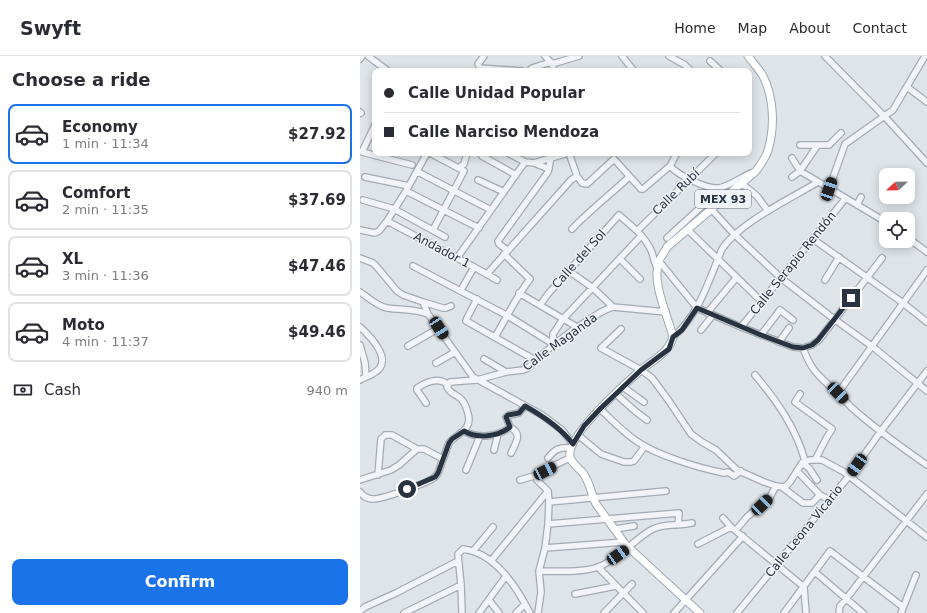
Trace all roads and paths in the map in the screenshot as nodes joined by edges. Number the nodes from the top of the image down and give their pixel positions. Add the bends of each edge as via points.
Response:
1 (362, 56) edge
2 (368, 56) edge
3 (484, 56) edge
4 (545, 56) edge
5 (579, 56) edge
6 (622, 56) edge
7 (669, 56) edge
8 (748, 56) edge
9 (825, 56) edge
10 (925, 56) edge
11 (360, 59) edge
12 (710, 61) dead end
13 (551, 63) junction
14 (384, 68) edge
15 (480, 68) edge
16 (532, 68) edge
17 (553, 68) edge
18 (632, 68) edge
19 (688, 68) edge
20 (718, 68) edge
21 (907, 87) junction
22 (927, 102) edge
23 (886, 117) junction
24 (372, 131) edge
25 (841, 133) dead end
26 (800, 146) dead end
27 (817, 146) junction
28 (372, 155) edge
29 (377, 156) edge
30 (426, 156) edge
31 (436, 156) edge
32 (467, 156) edge
33 (482, 156) edge
34 (514, 156) edge
35 (549, 156) edge
36 (551, 156) edge
37 (569, 156) edge
38 (675, 156) edge
39 (713, 156) edge
40 (792, 158) dead end
41 (525, 162) junction
42 (534, 163) junction
43 (927, 163) edge
44 (412, 165) dead end
45 (670, 166) junction
46 (549, 169) junction
47 (462, 170) junction
48 (800, 171) junction
49 (418, 172) junction
50 (756, 172) junction
51 (516, 175) junction
52 (576, 176) junction
53 (365, 177) dead end
54 (629, 177) junction
55 (792, 177) dead end
56 (478, 180) dead end
57 (689, 180) junction
58 (818, 182) junction
59 (741, 183) junction
60 (723, 187) junction
61 (408, 188) junction
62 (829, 189) junction
63 (454, 191) junction
64 (504, 192) junction
65 (861, 197) dead end
66 (845, 199) junction
67 (363, 200) dead end
68 (857, 205) junction
69 (394, 209) junction
70 (443, 210) junction
71 (491, 210) junction
72 (712, 210) junction
73 (768, 211) junction
74 (879, 218) edge
75 (387, 222) junction
76 (479, 228) junction
77 (572, 229) dead end
78 (360, 230) edge
79 (433, 230) junction
80 (688, 230) junction
81 (637, 231) junction
82 (734, 234) junction
83 (642, 236) junction
84 (445, 237) dead end
85 (667, 238) dead end
86 (813, 239) junction
87 (915, 243) edge
88 (506, 252) junction
89 (927, 252) edge
90 (839, 257) junction
91 (360, 258) edge
92 (456, 258) junction
93 (882, 258) dead end
94 (620, 259) junction
95 (718, 259) junction
96 (658, 265) junction
97 (413, 266) dead end
98 (474, 267) junction
99 (927, 270) edge
100 (569, 271) junction
101 (487, 274) junction
102 (868, 277) junction
103 (736, 278) junction
104 (781, 278) junction
105 (640, 279) dead end
106 (497, 280) dead end
107 (825, 280) dead end
108 (593, 288) junction
109 (461, 290) junction
110 (360, 292) edge
111 (519, 294) junction
112 (477, 299) junction
113 (423, 302) junction
114 (762, 302) junction
115 (903, 303) junction
116 (540, 305) junction
117 (451, 306) dead end
118 (613, 307) junction
119 (697, 308) junction
120 (666, 312) junction
121 (428, 314) junction
122 (710, 314) junction
123 (508, 316) junction
124 (563, 319) junction
125 (834, 319) junction
126 (793, 320) dead end
127 (927, 322) edge
128 (360, 327) edge
129 (577, 327) junction
130 (741, 327) junction
131 (439, 328) junction
132 (789, 328) dead end
133 (621, 329) dead end
134 (701, 330) dead end
135 (761, 335) junction
136 (495, 337) junction
137 (673, 337) junction
138 (779, 342) junction
139 (553, 344) junction
140 (360, 345) edge
141 (408, 346) dead end
142 (873, 347) junction
143 (803, 348) junction
144 (455, 352) junction
145 (484, 359) dead end
146 (536, 360) junction
147 (436, 363) dead end
148 (641, 370) junction
149 (927, 371) edge
150 (506, 372) junction
151 (755, 375) dead end
152 (363, 378) edge
153 (478, 380) junction
154 (447, 384) junction
155 (918, 384) junction
156 (623, 387) junction
157 (927, 391) edge
158 (838, 393) junction
159 (616, 394) junction
160 (800, 394) dead end
161 (644, 402) dead end
162 (426, 403) dead end
163 (525, 406) junction
164 (600, 409) junction
165 (647, 420) dead end
166 (510, 427) junction
167 (464, 431) junction
168 (881, 431) junction
169 (498, 434) junction
170 (578, 435) junction
171 (480, 436) junction
172 (572, 446) junction
173 (645, 446) junction
174 (417, 449) junction
175 (494, 450) dead end
176 (511, 453) dead end
177 (548, 458) dead end
178 (570, 458) junction
179 (443, 459) junction
180 (815, 460) junction
181 (804, 462) junction
182 (927, 465) edge
183 (466, 470) dead end
184 (796, 471) junction
185 (741, 472) junction
186 (378, 475) junction
187 (849, 476) junction
188 (538, 478) junction
189 (360, 480) edge
190 (520, 480) dead end
191 (817, 480) dead end
192 (779, 487) junction
193 (548, 491) junction
194 (666, 491) dead end
195 (360, 493) edge
196 (927, 494) edge
197 (820, 495) junction
198 (592, 497) junction
199 (830, 500) junction
200 (549, 502) junction
201 (723, 518) dead end
202 (607, 520) junction
203 (906, 521) junction
204 (692, 523) dead end
205 (548, 524) junction
206 (678, 525) junction
207 (634, 526) dead end
208 (493, 527) dead end
209 (615, 529) junction
210 (734, 529) junction
211 (743, 536) junction
212 (927, 537) edge
213 (626, 544) junction
214 (698, 544) dead end
215 (545, 548) junction
216 (474, 550) junction
217 (458, 561) junction
218 (491, 561) junction
219 (777, 564) junction
220 (598, 567) junction
221 (540, 571) junction
222 (815, 572) junction
223 (916, 575) dead end
224 (506, 576) junction
225 (864, 576) junction
226 (461, 584) junction
227 (632, 584) dead end
228 (616, 586) junction
229 (804, 587) junction
230 (575, 594) dead end
231 (624, 594) junction
232 (846, 599) junction
233 (489, 600) junction
234 (686, 600) junction
235 (525, 604) junction
236 (903, 607) junction
237 (360, 611) edge
238 (404, 613) edge
239 (462, 613) edge
240 (480, 613) edge
241 (499, 613) edge
242 (516, 613) edge
243 (530, 613) edge
244 (538, 613) edge
245 (604, 613) edge
246 (643, 613) edge
247 (674, 613) edge
248 (700, 613) edge
249 (737, 613) edge
250 (784, 613) edge
251 (806, 613) edge
252 (838, 613) edge
253 (863, 613) edge
254 (901, 613) edge

1 - 11 street
2 - 14 street
3 - 15 street via 478,64
4 - 13 street
5 - 13 street
6 - 18 street
7 - 19 street
8 - 50 main road, MEX 93 via 763,76 769,91 772,112 768,151
9 - 23 street
10 - 21 street
12 - 20 street
13 - 16 street
13 - 17 street
21 - 22 street
21 - 23 street
23 - 43 street
23 - 62 street via 845,144
24 - 28 street via 362,152
25 - 27 street via 829,145
26 - 27 street
27 - 48 street
29 - 44 street
30 - 49 street
31 - 47 street
32 - 47 street
33 - 51 street
34 - 41 street
35 - 42 street
36 - 46 street
37 - 52 street
38 - 45 street
39 - 57 street, Calle Rubí
40 - 48 street
41 - 42 street
41 - 51 street
42 - 46 street
45 - 54 street via 643,190
45 - 57 street
46 - 88 street via 498,242
47 - 63 street
48 - 55 street
48 - 58 street
49 - 61 street
49 - 63 street
50 - 59 main road, MEX 93
50 - 60 street
51 - 64 street
52 - 54 street via 582,183 587,184 614,159
52 - 88 street
53 - 61 street
54 - 77 street
56 - 64 street
57 - 60 street
57 - 81 street, Calle Rubí
58 - 62 street
58 - 73 street
59 - 72 main road, MEX 93
59 - 73 street via 762,201
60 - 85 street
61 - 69 street
61 - 70 street
62 - 66 street
63 - 70 street
63 - 71 street
64 - 71 street
65 - 68 street
66 - 68 street
66 - 86 street, Calle Serapio Rendón
67 - 69 street
68 - 74 street
69 - 75 street
69 - 79 street
70 - 76 street
70 - 79 street
71 - 76 street
72 - 80 main road, MEX 93
72 - 82 street
73 - 82 street
75 - 78 street via 375,233
75 - 92 street, Andador 1
76 - 92 street
79 - 84 street
80 - 95 street
80 - 96 main road, MEX 93 via 667,247
81 - 83 street
81 - 100 street, Calle del Sol via 618,215
82 - 95 street
82 - 104 street
83 - 94 street
83 - 96 street
86 - 90 street
86 - 104 street, Calle Serapio Rendón
87 - 89 street
88 - 101 street
88 - 111 street via 530,279
90 - 102 street
90 - 107 street
91 - 113 street via 373,263 397,291
92 - 98 street, Andador 1
93 - 102 street
94 - 105 street
94 - 108 street
95 - 103 street
95 - 119 street
96 - 119 street
96 - 120 main road via 657,276
97 - 109 street
98 - 101 street, Andador 1
98 - 109 street
99 - 115 street
100 - 108 street
100 - 116 street, Calle del Sol
101 - 106 street, Andador 1
102 - 115 street
102 - 125 street
103 - 114 street
103 - 122 street
104 - 114 street, Calle Serapio Rendón
104 - 125 street
108 - 118 street
108 - 124 street
109 - 112 street
110 - 121 street via 386,308
111 - 116 street
111 - 123 street
112 - 123 street
112 - 136 street via 466,321
113 - 117 street via 443,308
113 - 121 street
114 - 130 street, Calle Serapio Rendón
115 - 127 street
115 - 142 street
116 - 124 street
118 - 120 street
118 - 129 street, Calle Maganda
119 - 122 street
119 - 137 street via 682,330
120 - 137 main road
121 - 131 street
122 - 130 street
122 - 134 street
123 - 136 street
123 - 139 street
124 - 129 street
124 - 139 street via 553,334
125 - 142 street
125 - 143 street via 818,340
126 - 135 street via 780,310
128 - 152 street via 378,345 382,362 375,373
129 - 139 street, Calle Maganda
130 - 135 street
131 - 141 street
131 - 144 street
132 - 138 street
133 - 148 street via 601,348
135 - 138 street
136 - 146 street
137 - 148 main road via 669,349
138 - 143 street
139 - 146 street, Calle Maganda
140 - 152 street via 365,363
142 - 155 street
142 - 158 street
143 - 158 street via 810,365 819,377
144 - 147 street
144 - 153 street
145 - 150 street
146 - 150 street, Calle Maganda via 528,368
148 - 156 main road
148 - 185 street via 652,378 691,434 716,450
149 - 155 street, Calle Leona Vicario
150 - 153 street, Calle Maganda
151 - 181 street via 774,398 790,424
153 - 154 street, Calle Maganda via 454,381
153 - 163 street
154 - 162 street via 434,380 417,388
154 - 167 street via 449,392 461,399 468,413 470,422
155 - 157 street
155 - 168 street, Calle Leona Vicario
156 - 159 main road
156 - 161 street
158 - 168 street
159 - 164 main road
159 - 165 street
160 - 180 street via 795,402 832,429
163 - 166 street via 519,413 506,417
163 - 172 street via 562,430
164 - 170 main road
164 - 173 street
166 - 169 street
166 - 176 street via 517,434
167 - 171 street
167 - 179 street via 452,439
168 - 182 street
168 - 187 street, Calle Leona Vicario
169 - 171 street
169 - 175 street
170 - 172 main road
170 - 173 street via 601,454 624,462 634,461
171 - 183 street
172 - 177 street via 555,450
172 - 178 main road
173 - 185 street via 699,468 728,472 734,476
174 - 179 street via 424,448
174 - 186 street via 399,465
174 - 186 street via 392,435 385,435 381,440
178 - 188 street via 545,471
178 - 198 main road via 587,480
179 - 195 street via 433,479 382,498 370,499
180 - 181 street
180 - 187 street via 822,460
181 - 184 street
181 - 191 street
184 - 192 street via 786,486
184 - 197 street
185 - 192 street
186 - 189 street
187 - 199 street, Calle Leona Vicario
187 - 203 street
188 - 190 street via 534,476
188 - 193 street
192 - 197 street via 803,503 812,504
192 - 210 street
193 - 200 street
193 - 218 street
194 - 198 street
196 - 203 street
197 - 199 street
198 - 200 street
198 - 202 main road
199 - 219 street, Calle Leona Vicario
200 - 205 street
201 - 210 street
202 - 205 street
202 - 206 street via 679,513
202 - 209 main road
203 - 212 street
203 - 225 street
204 - 206 street
205 - 215 street
206 - 213 street via 650,530
207 - 209 street
208 - 216 street
209 - 213 main road
210 - 211 street
210 - 214 street
211 - 219 street
211 - 234 street
213 - 215 street
213 - 220 street via 608,562
213 - 234 main road
215 - 221 street
216 - 217 street via 460,551
216 - 218 street
217 - 226 street
217 - 237 street
218 - 224 street
219 - 229 street
219 - 249 street, Calle Leona Vicario
220 - 221 street
220 - 228 street
221 - 244 street
222 - 225 street via 830,551
222 - 229 street
222 - 232 street
223 - 236 street
224 - 233 street
224 - 235 street
225 - 232 street
225 - 236 street
226 - 238 street
226 - 239 street
227 - 231 street
228 - 230 street
228 - 231 street
229 - 250 street
229 - 251 street
231 - 245 street
231 - 246 street
232 - 252 street
232 - 253 street
233 - 240 street
233 - 241 street
234 - 247 street
234 - 248 main road
235 - 242 street
235 - 243 street
236 - 254 street

